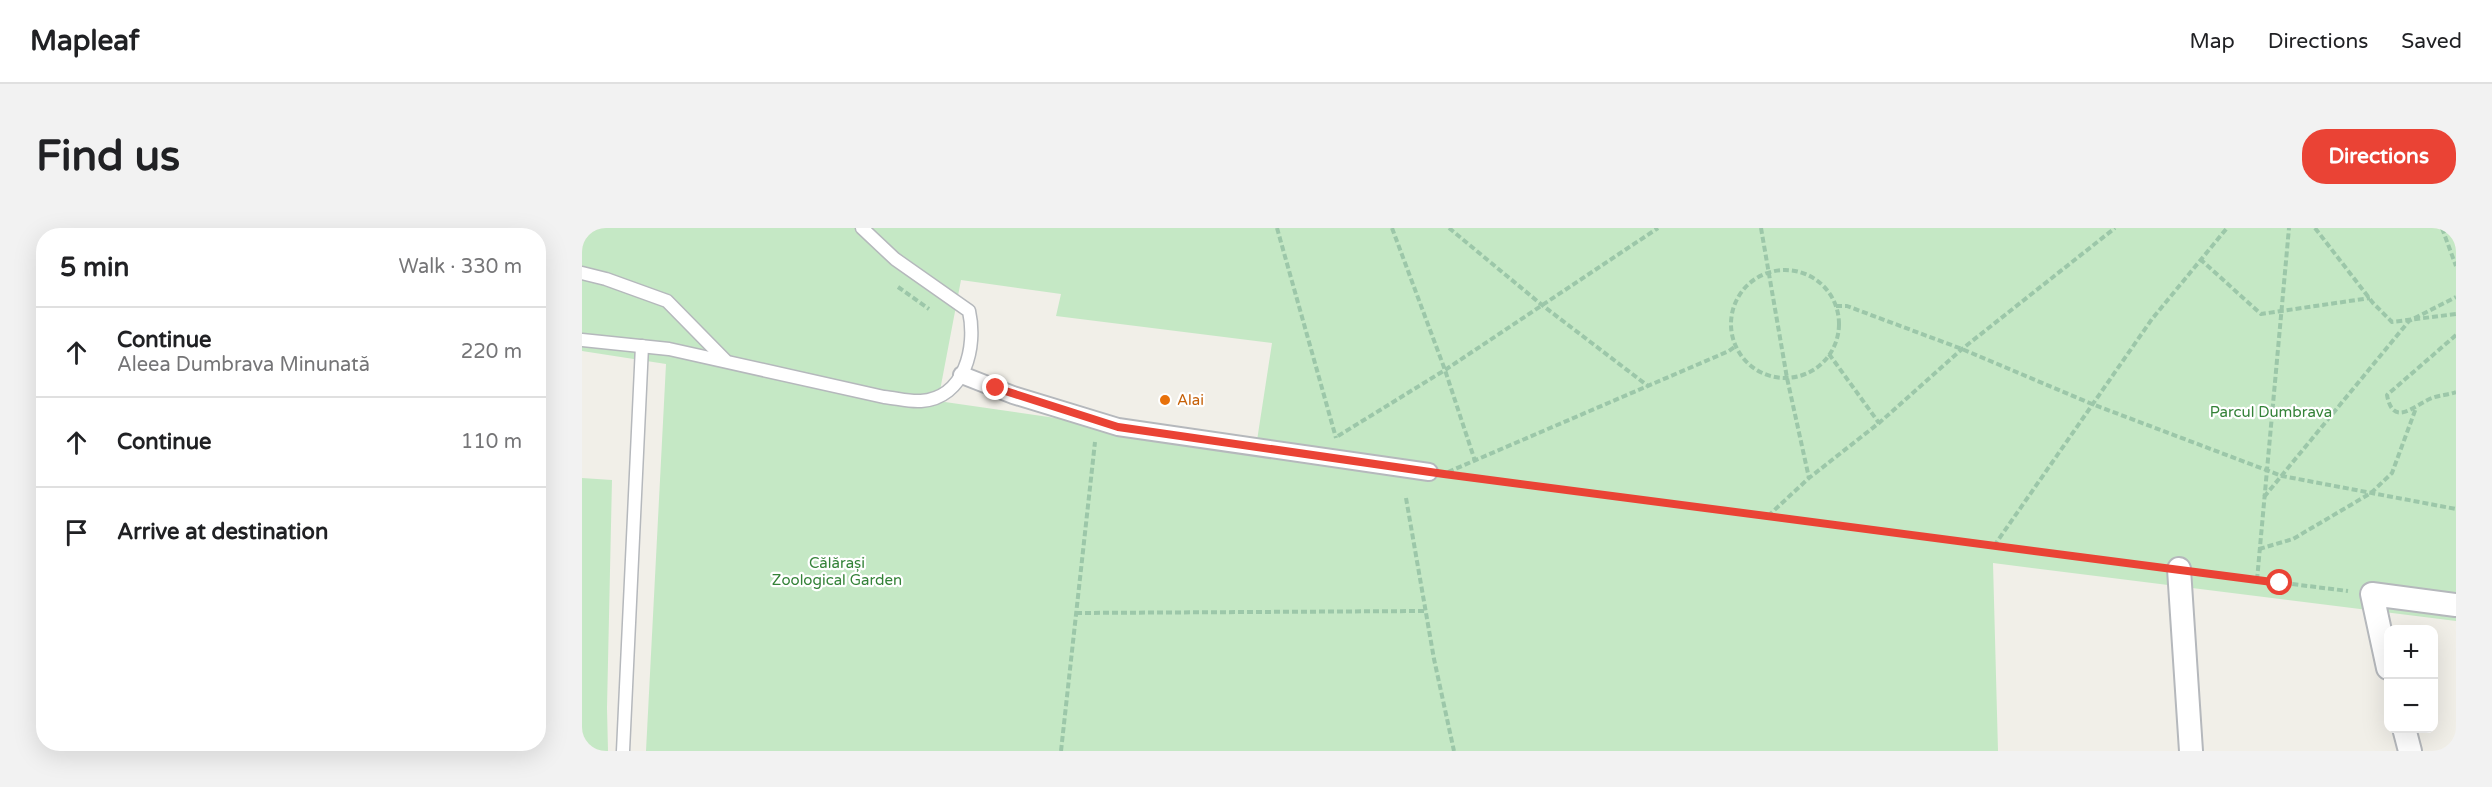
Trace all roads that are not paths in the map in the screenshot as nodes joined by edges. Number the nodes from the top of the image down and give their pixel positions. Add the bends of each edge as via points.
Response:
1 (862, 228) edge
2 (582, 273) edge
3 (582, 340) edge
4 (642, 346) junction
5 (726, 361) junction
6 (962, 375) junction
7 (1436, 473) road end
8 (2179, 569) road end
9 (2456, 605) edge
10 (2384, 650) edge
11 (2405, 733) edge
12 (623, 751) edge
13 (2191, 751) edge
14 (2410, 751) edge

1 - 6 lane via 895,259 969,311 971,344
2 - 5 lane via 667,301
3 - 4 lane
4 - 5 lane
4 - 12 lane
5 - 6 lane via 884,397 920,401 943,395
6 - 7 street via 1118,427
8 - 13 street
9 - 10 street via 2372,594
11 - 14 street

